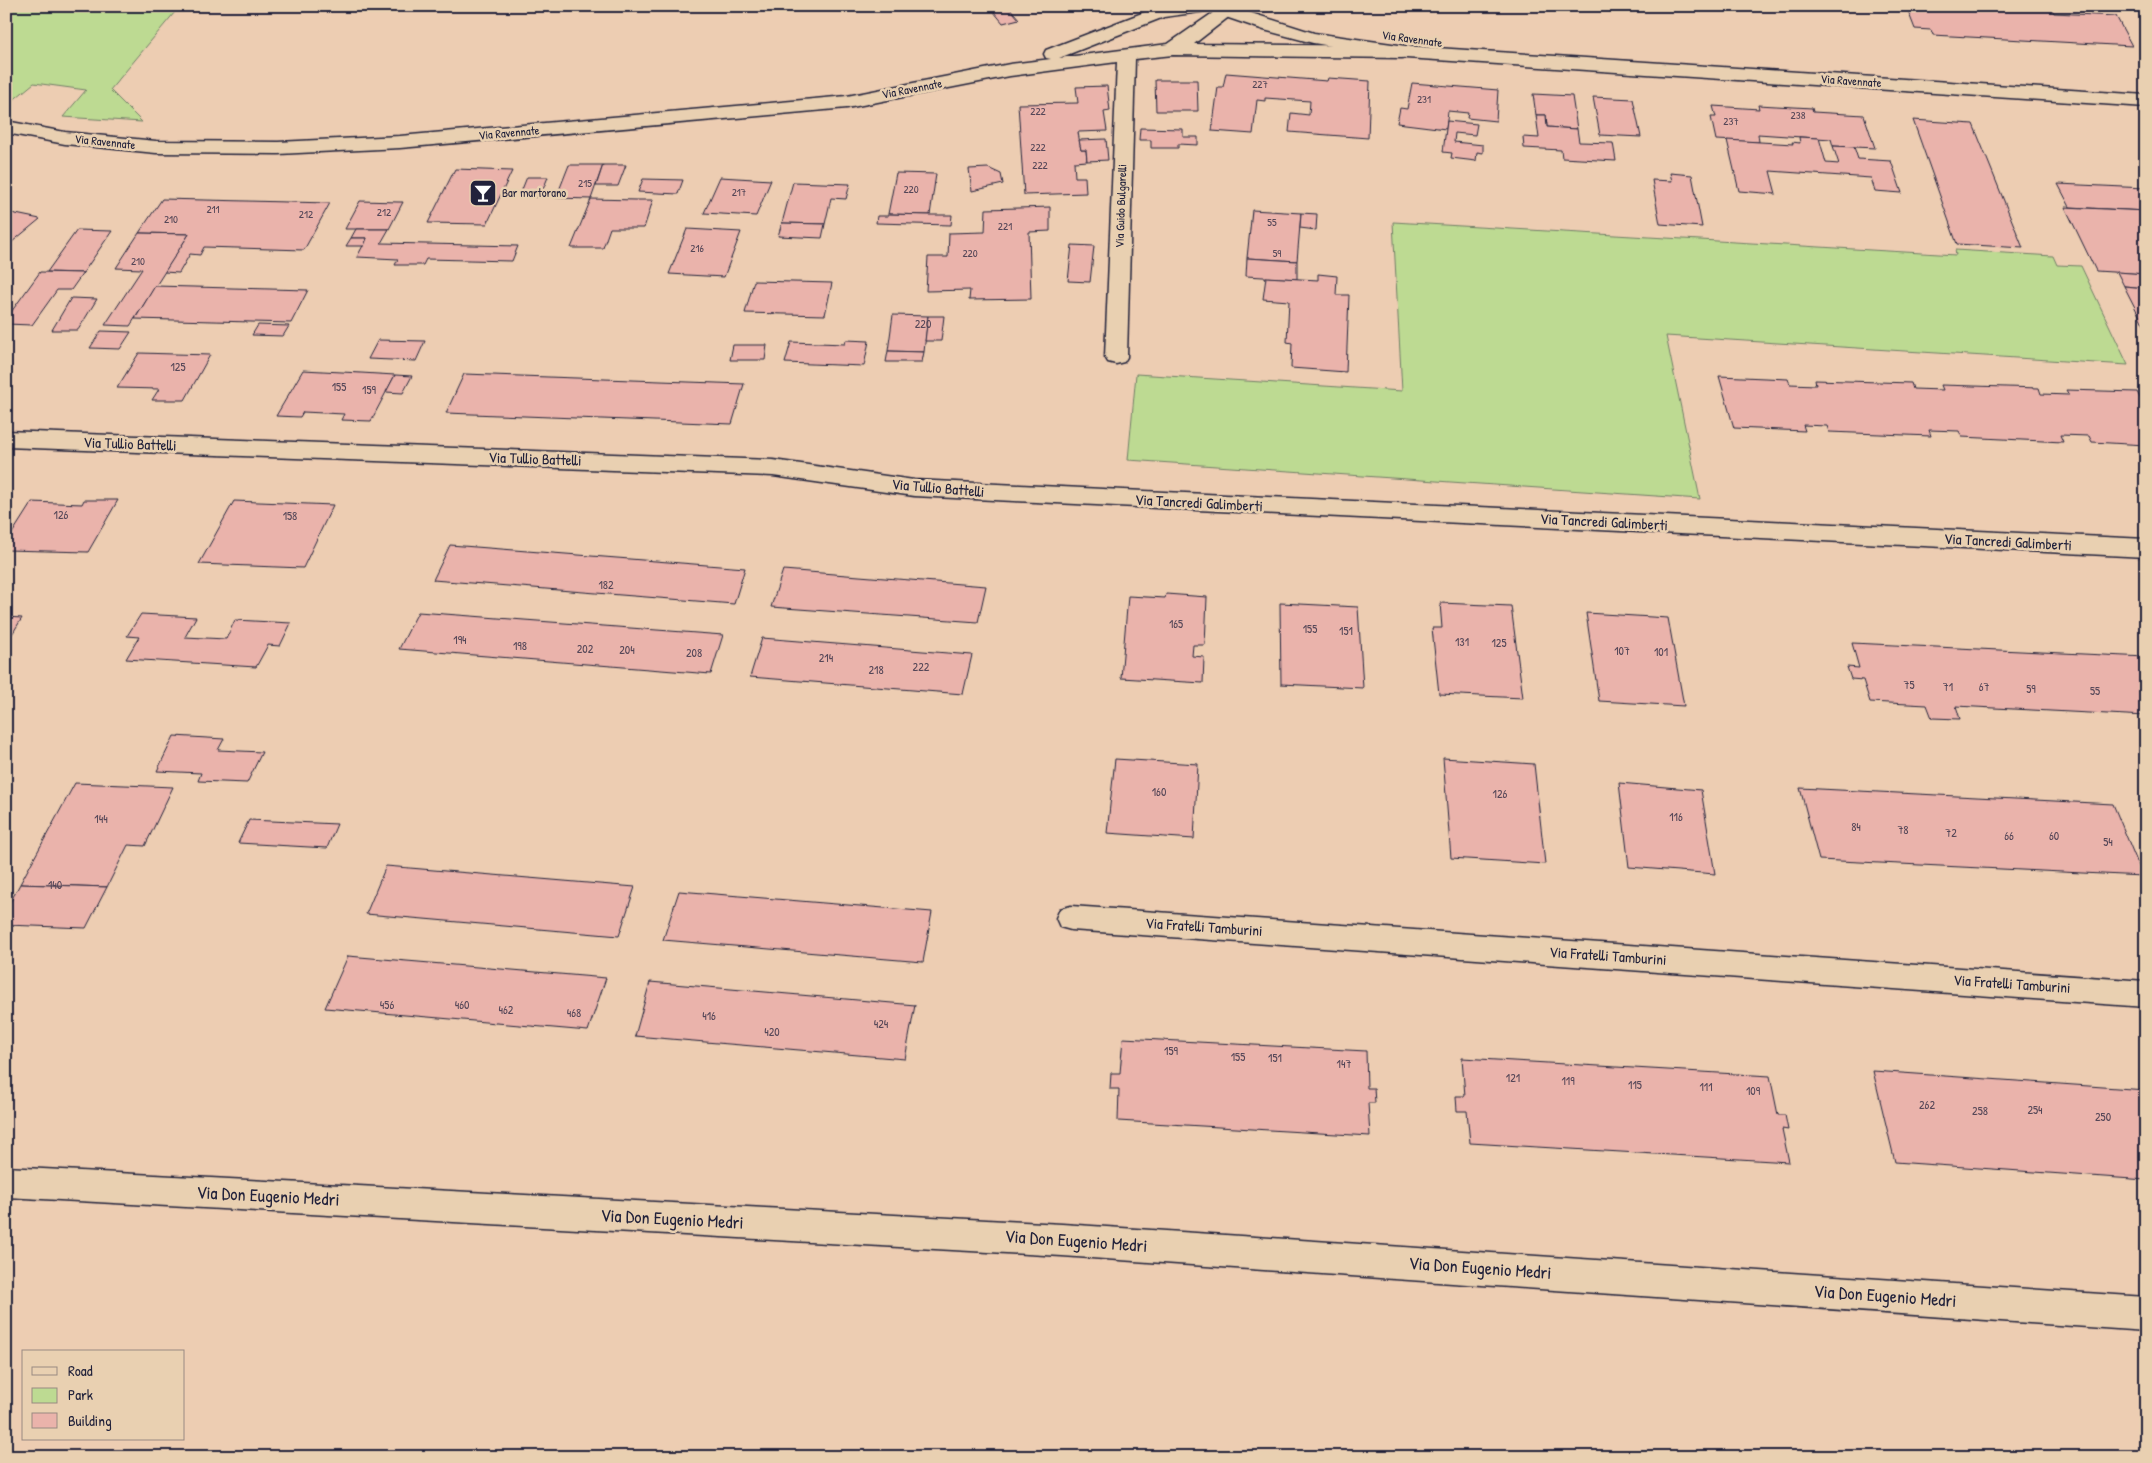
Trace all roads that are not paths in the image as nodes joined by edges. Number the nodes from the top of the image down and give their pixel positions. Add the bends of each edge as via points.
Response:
1 (1144, 6) edge
2 (1217, 8) edge
3 (1322, 22) dead end
4 (1129, 23) junction
5 (1172, 49) junction
6 (1406, 52) junction
7 (1126, 56) junction
8 (1556, 60) junction
9 (1010, 70) junction
10 (2146, 102) edge
11 (6, 127) edge
12 (1116, 357) dead end
13 (6, 439) edge
14 (1062, 496) joint
15 (2146, 548) edge
16 (1071, 918) dead end
17 (2146, 994) edge
18 (6, 1182) edge
19 (2146, 1314) edge

1 - 4 street, Via Ravennate
2 - 4 street, Via Ravennate via 1161,12
2 - 5 street, Via Ravennate via 1197,34
2 - 6 street, Via Ravennate via 1313,38
3 - 8 street, Via Ravennate via 1378,35
4 - 9 street, Via Ravennate
5 - 6 street, Via Ravennate
5 - 7 street, Via Ravennate
6 - 8 street, Via Ravennate
7 - 9 street, Via Ravennate
7 - 12 street, Via Guido Bulgarelli
8 - 10 street, Via Ravennate
9 - 11 street, Via Ravennate via 847,102 400,142 278,148 156,147 64,138
13 - 14 street, Via Tullio Battelli via 773,468 914,488
14 - 15 street, Via Tancredi Galimberti
16 - 17 street, Via Fratelli Tamburini
18 - 19 street, Via Don Eugenio Medri via 1062,1240

